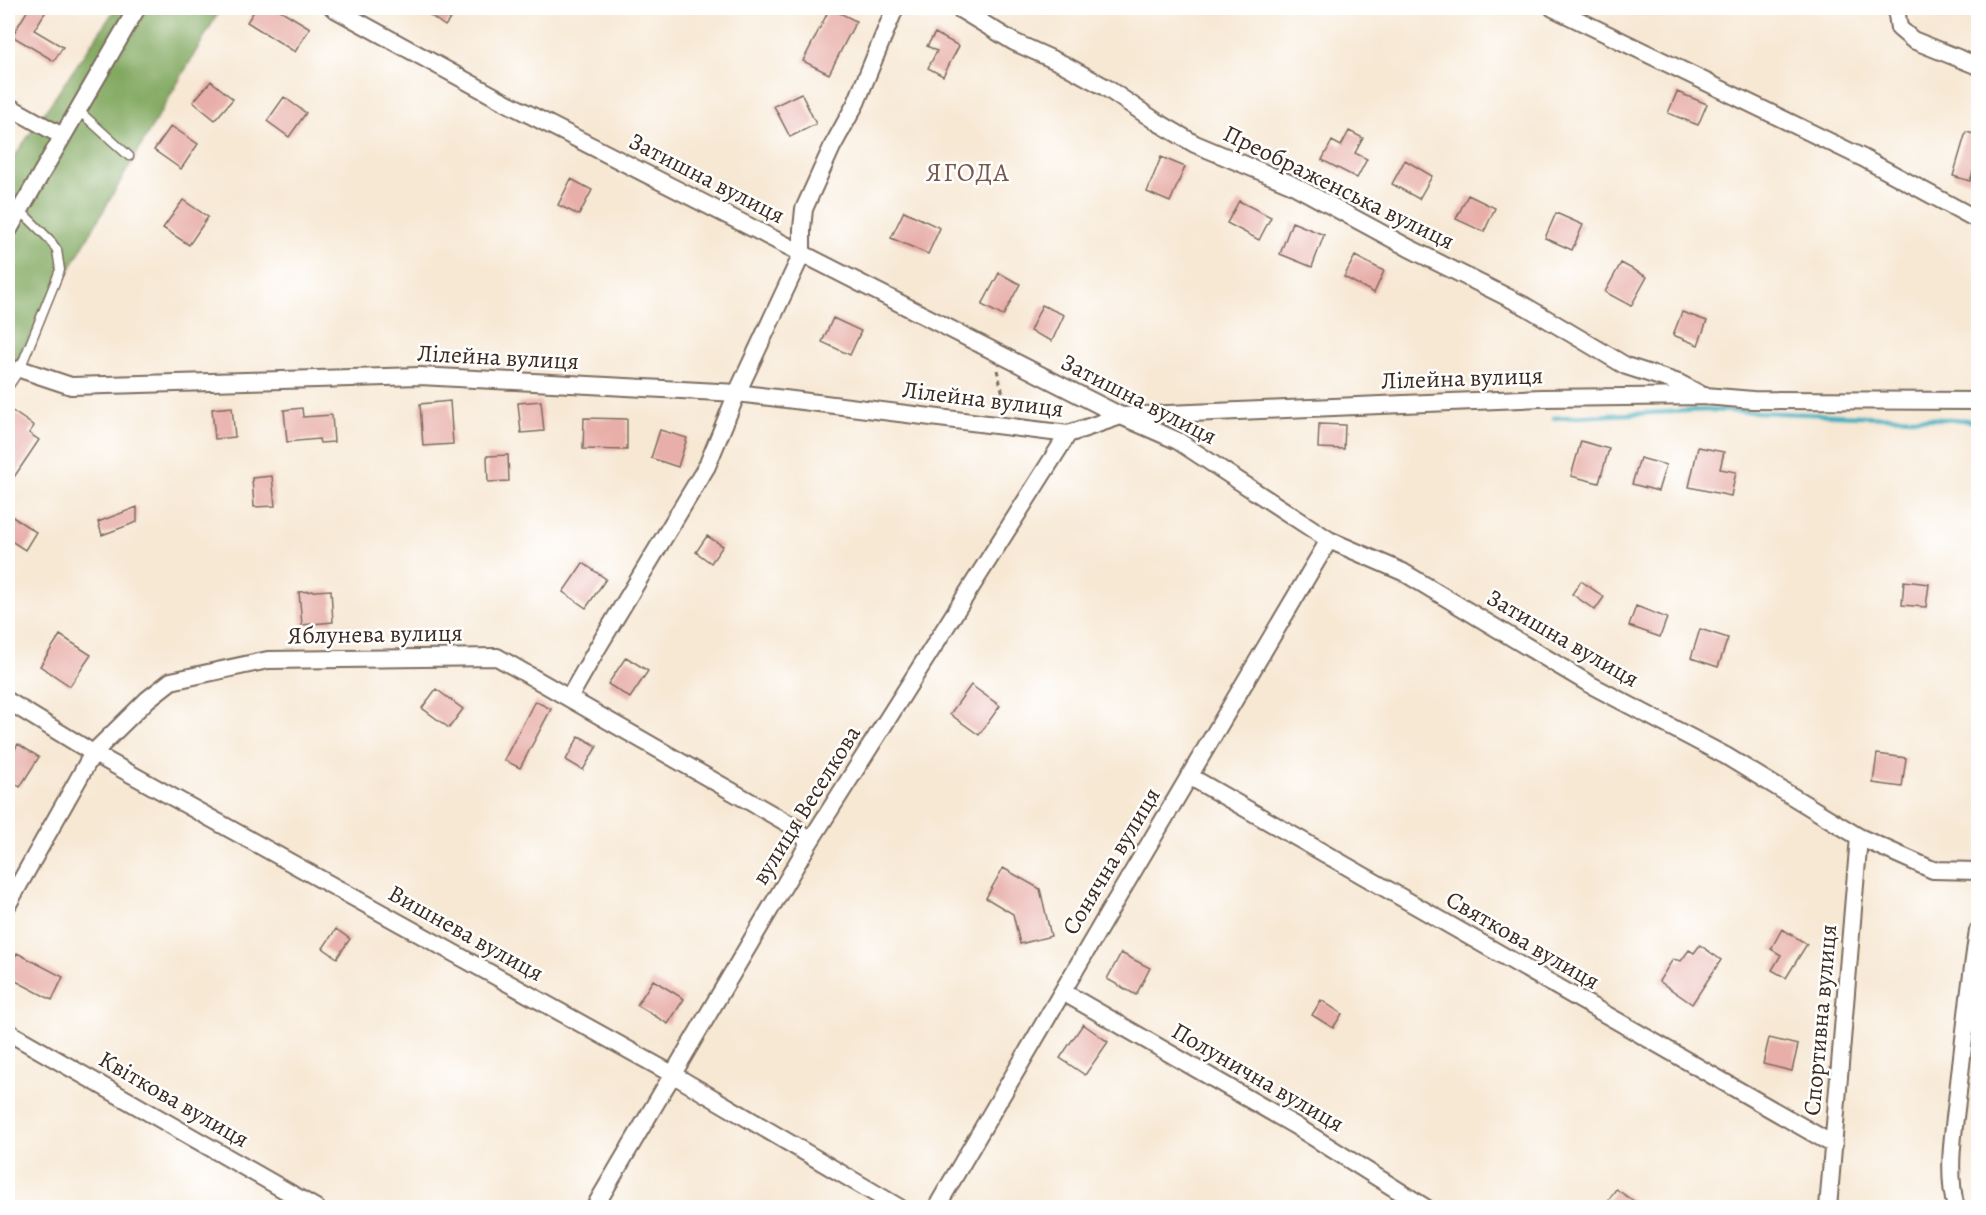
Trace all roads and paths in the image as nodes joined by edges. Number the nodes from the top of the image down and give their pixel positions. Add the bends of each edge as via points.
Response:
1 (137, 8) edge
2 (333, 8) edge
3 (895, 8) edge
4 (958, 8) edge
5 (1553, 8) edge
6 (1896, 8) edge
7 (1978, 66) edge
8 (8, 106) edge
9 (78, 109) junction
10 (62, 136) junction
11 (129, 156) dead end
12 (20, 209) junction
13 (1978, 220) edge
14 (8, 231) edge
15 (802, 254) junction
16 (20, 369) junction
17 (8, 387) edge
18 (736, 393) junction
19 (1705, 396) junction
20 (1978, 401) edge
21 (1121, 416) junction
22 (1068, 435) junction
23 (1329, 540) junction
24 (569, 698) junction
25 (8, 701) edge
26 (93, 753) junction
27 (1189, 776) junction
28 (1859, 837) junction
29 (808, 843) junction
30 (1978, 871) edge
31 (8, 904) edge
32 (1978, 931) edge
33 (1063, 992) junction
34 (1973, 993) edge
35 (8, 1032) edge
36 (672, 1074) junction
37 (1834, 1145) junction
38 (316, 1208) edge
39 (594, 1208) edge
40 (900, 1208) edge
41 (936, 1208) edge
42 (1426, 1208) edge
43 (1828, 1208) edge
44 (1956, 1208) edge

1 - 9 street
2 - 15 street, Затишна вулиця via 503,101
3 - 15 street via 856,103 804,209
4 - 19 street, Преображенська вулиця via 1014,42 1105,87 1195,144 1290,184 1525,306 1626,366
5 - 13 street via 1863,158
6 - 7 street via 1899,28 1913,40
8 - 10 street
9 - 10 street
9 - 11 lane
10 - 12 street
12 - 14 street
12 - 16 lane via 57,250 60,270
15 - 18 street
15 - 21 street, Затишна вулиця
16 - 17 lane
16 - 18 street, Лілейна вулиця via 71,386 420,376
18 - 22 street, Лілейна вулиця
18 - 24 street via 707,466
19 - 20 street, Лілейна вулиця via 1754,400
19 - 21 street, Лілейна вулиця via 1542,398
21 - 22 street, Лілейна вулиця
21 - 23 street, Затишна вулиця via 1178,441
22 - 29 street, вулиця Веселкова
23 - 27 street, Сонячна вулиця
23 - 28 street, Затишна вулиця via 1403,572 1591,685 1726,756
24 - 26 street, Яблунева вулиця via 497,657 268,660 171,681
24 - 29 street, Яблунева вулиця via 796,828
25 - 26 street, Вишнева вулиця
26 - 31 street, Яблунева вулиця
26 - 36 street, Вишнева вулиця
27 - 33 street, Сонячна вулиця
27 - 37 street, Святкова вулиця
28 - 30 street, Затишна вулиця via 1933,870
28 - 37 street, Спортивна вулиця
29 - 36 street, вулиця Веселкова
32 - 34 street
33 - 41 street, Сонячна вулиця
33 - 42 street, Полунична вулиця via 1294,1125
34 - 44 street via 1951,1155
35 - 38 street, Квіткова вулиця
36 - 39 street, вулиця Веселкова
36 - 40 street, Вишнева вулиця
37 - 43 street, Спортивна вулиця

